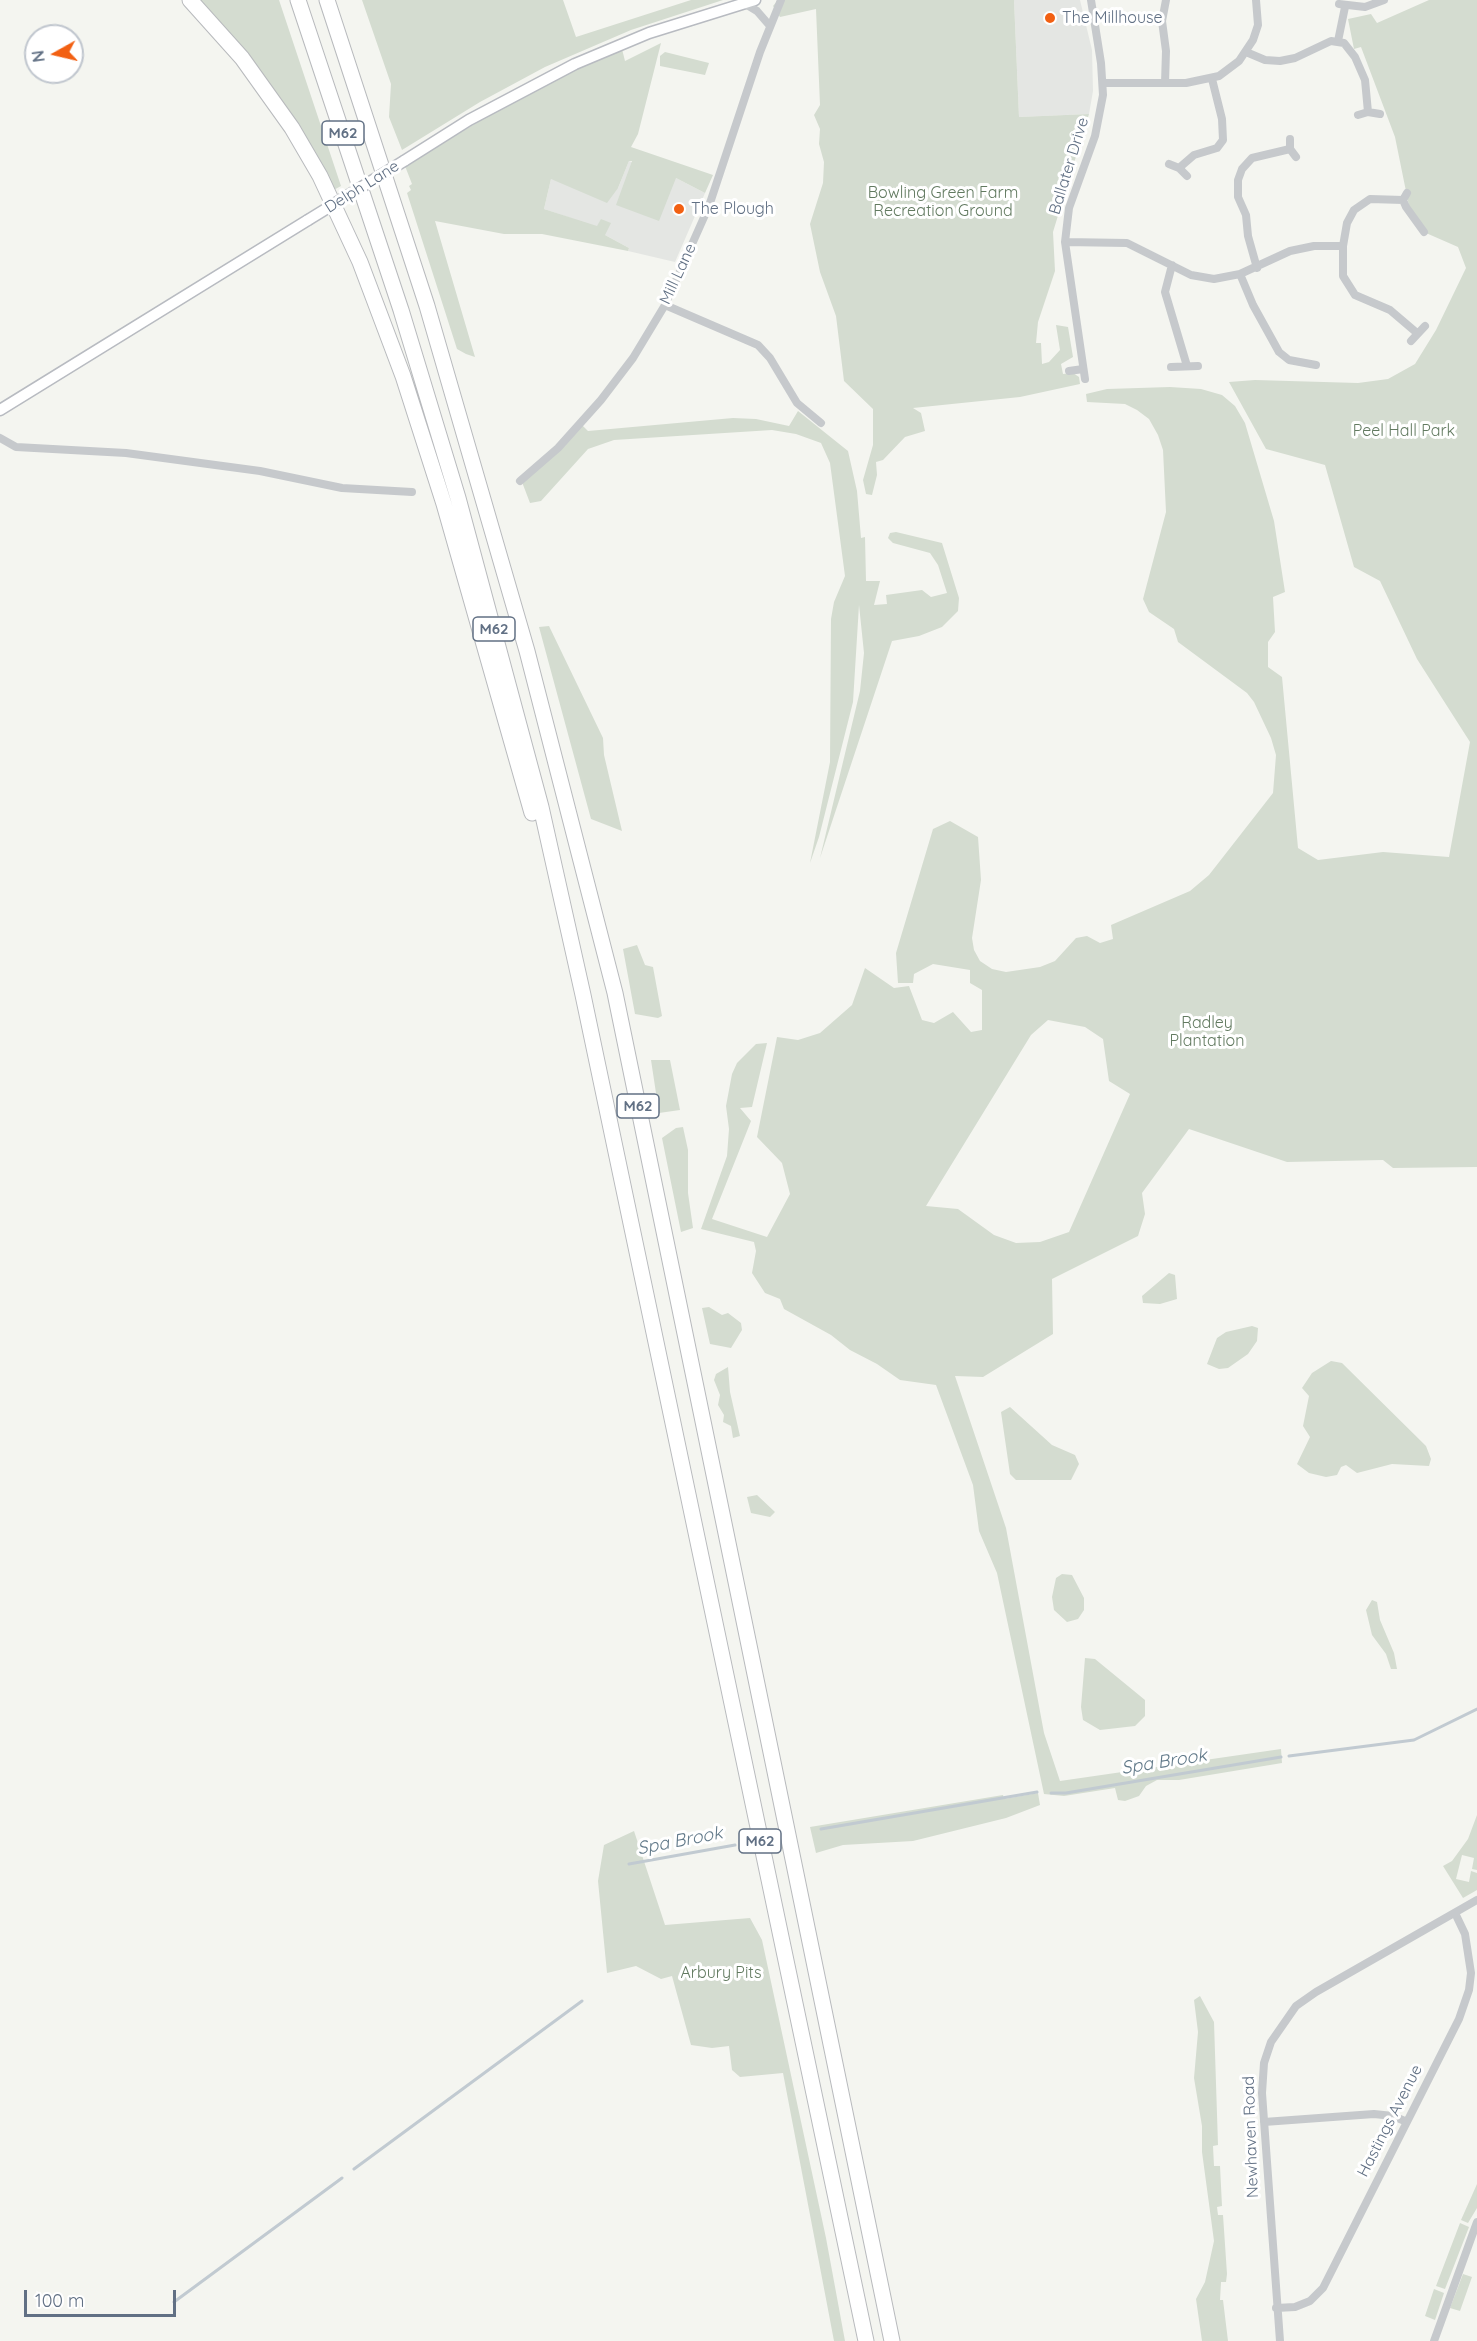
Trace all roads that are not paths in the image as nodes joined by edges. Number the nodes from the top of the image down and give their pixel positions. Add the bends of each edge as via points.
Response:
1 (190, 0) edge
2 (298, 0) edge
3 (326, 0) edge
4 (781, 0) edge
5 (1166, 0) edge
6 (1256, 0) edge
7 (1384, 0) edge
8 (750, 2) edge
9 (1090, 2) edge
10 (770, 26) junction
11 (1338, 41) junction
12 (1246, 52) junction
13 (1212, 79) junction
14 (1103, 83) junction
15 (1165, 83) junction
16 (1368, 112) junction
17 (1380, 114) dead end
18 (1358, 115) dead end
19 (1290, 139) dead end
20 (1290, 149) junction
21 (1296, 157) dead end
22 (1169, 164) dead end
23 (1179, 168) junction
24 (1187, 176) dead end
25 (1424, 232) dead end
26 (1065, 242) junction
27 (1343, 246) junction
28 (1172, 265) junction
29 (1257, 268) junction
30 (1240, 274) junction
31 (665, 305) junction
32 (1425, 326) dead end
33 (1417, 333) junction
34 (1411, 341) dead end
35 (1316, 365) dead end
36 (1188, 366) junction
37 (1198, 366) dead end
38 (1171, 367) dead end
39 (1083, 369) junction
40 (1069, 371) dead end
41 (1085, 380) dead end
42 (0, 410) edge
43 (821, 423) dead end
44 (0, 438) edge
45 (520, 482) dead end
46 (412, 492) dead end
47 (583, 995) junction
48 (1477, 1900) edge
49 (1455, 1913) junction
50 (1264, 2122) junction
51 (1407, 2122) junction
52 (863, 2197) junction
53 (837, 2205) junction
54 (1477, 2222) edge
55 (1276, 2308) junction
56 (860, 2341) edge
57 (866, 2341) edge
58 (892, 2341) edge
59 (900, 2341) edge
60 (1280, 2341) edge
61 (1434, 2341) edge

1 - 47 highway via 242,58 292,128 324,184 364,273 403,376 444,504
2 - 47 highway, M62 via 401,310 458,498 538,795
3 - 52 highway, M62 via 427,306 527,651 615,993
4 - 10 street, Mill Lane
5 - 15 street via 1162,21
6 - 12 street via 1256,32
7 - 11 street via 1371,6 1342,5
8 - 10 street
8 - 42 street, Delph Lane, bridge via 649,33 575,64 469,120
9 - 14 street, Ballater Drive
10 - 31 street, Mill Lane via 709,206
11 - 12 street via 1280,61
11 - 16 street via 1349,48 1359,65 1367,89
12 - 13 street
13 - 15 street
13 - 23 street via 1223,140 1217,148 1194,155
14 - 15 street
14 - 26 street, Ballater Drive via 1099,123 1071,201
16 - 17 street
16 - 18 street
19 - 20 street
20 - 21 street
20 - 29 street via 1252,158 1238,180 1238,197 1246,215
22 - 23 street
23 - 24 street
25 - 27 street via 1405,197 1377,198 1358,205 1347,223
26 - 28 street via 1127,243
26 - 39 street, Ballater Drive
27 - 29 street via 1290,251
27 - 33 street via 1343,276 1349,289 1390,310
28 - 30 street via 1201,278 1222,279
28 - 36 street via 1165,292
29 - 30 street
30 - 35 street via 1279,352 1289,360
31 - 43 street via 758,345 797,403
31 - 45 street, Mill Lane via 633,358 601,400 558,448
32 - 33 street
33 - 34 street
36 - 37 street
36 - 38 street
39 - 40 street
39 - 41 street, Ballater Drive
44 - 46 street via 16,447 126,453 249,469 342,488
47 - 53 highway, M62
48 - 49 street, Newhaven Road
49 - 50 street, Newhaven Road via 1296,2007 1277,2033 1264,2063
49 - 51 street, Hastings Avenue via 1469,1946 1469,1990 1459,2019
50 - 51 street via 1374,2114
50 - 55 street, Newhaven Road
51 - 55 street, Hastings Avenue via 1323,2288 1310,2301
52 - 58 highway, M62
52 - 59 highway
53 - 56 highway
53 - 57 highway, M62
54 - 61 street
55 - 60 street, Newhaven Road

